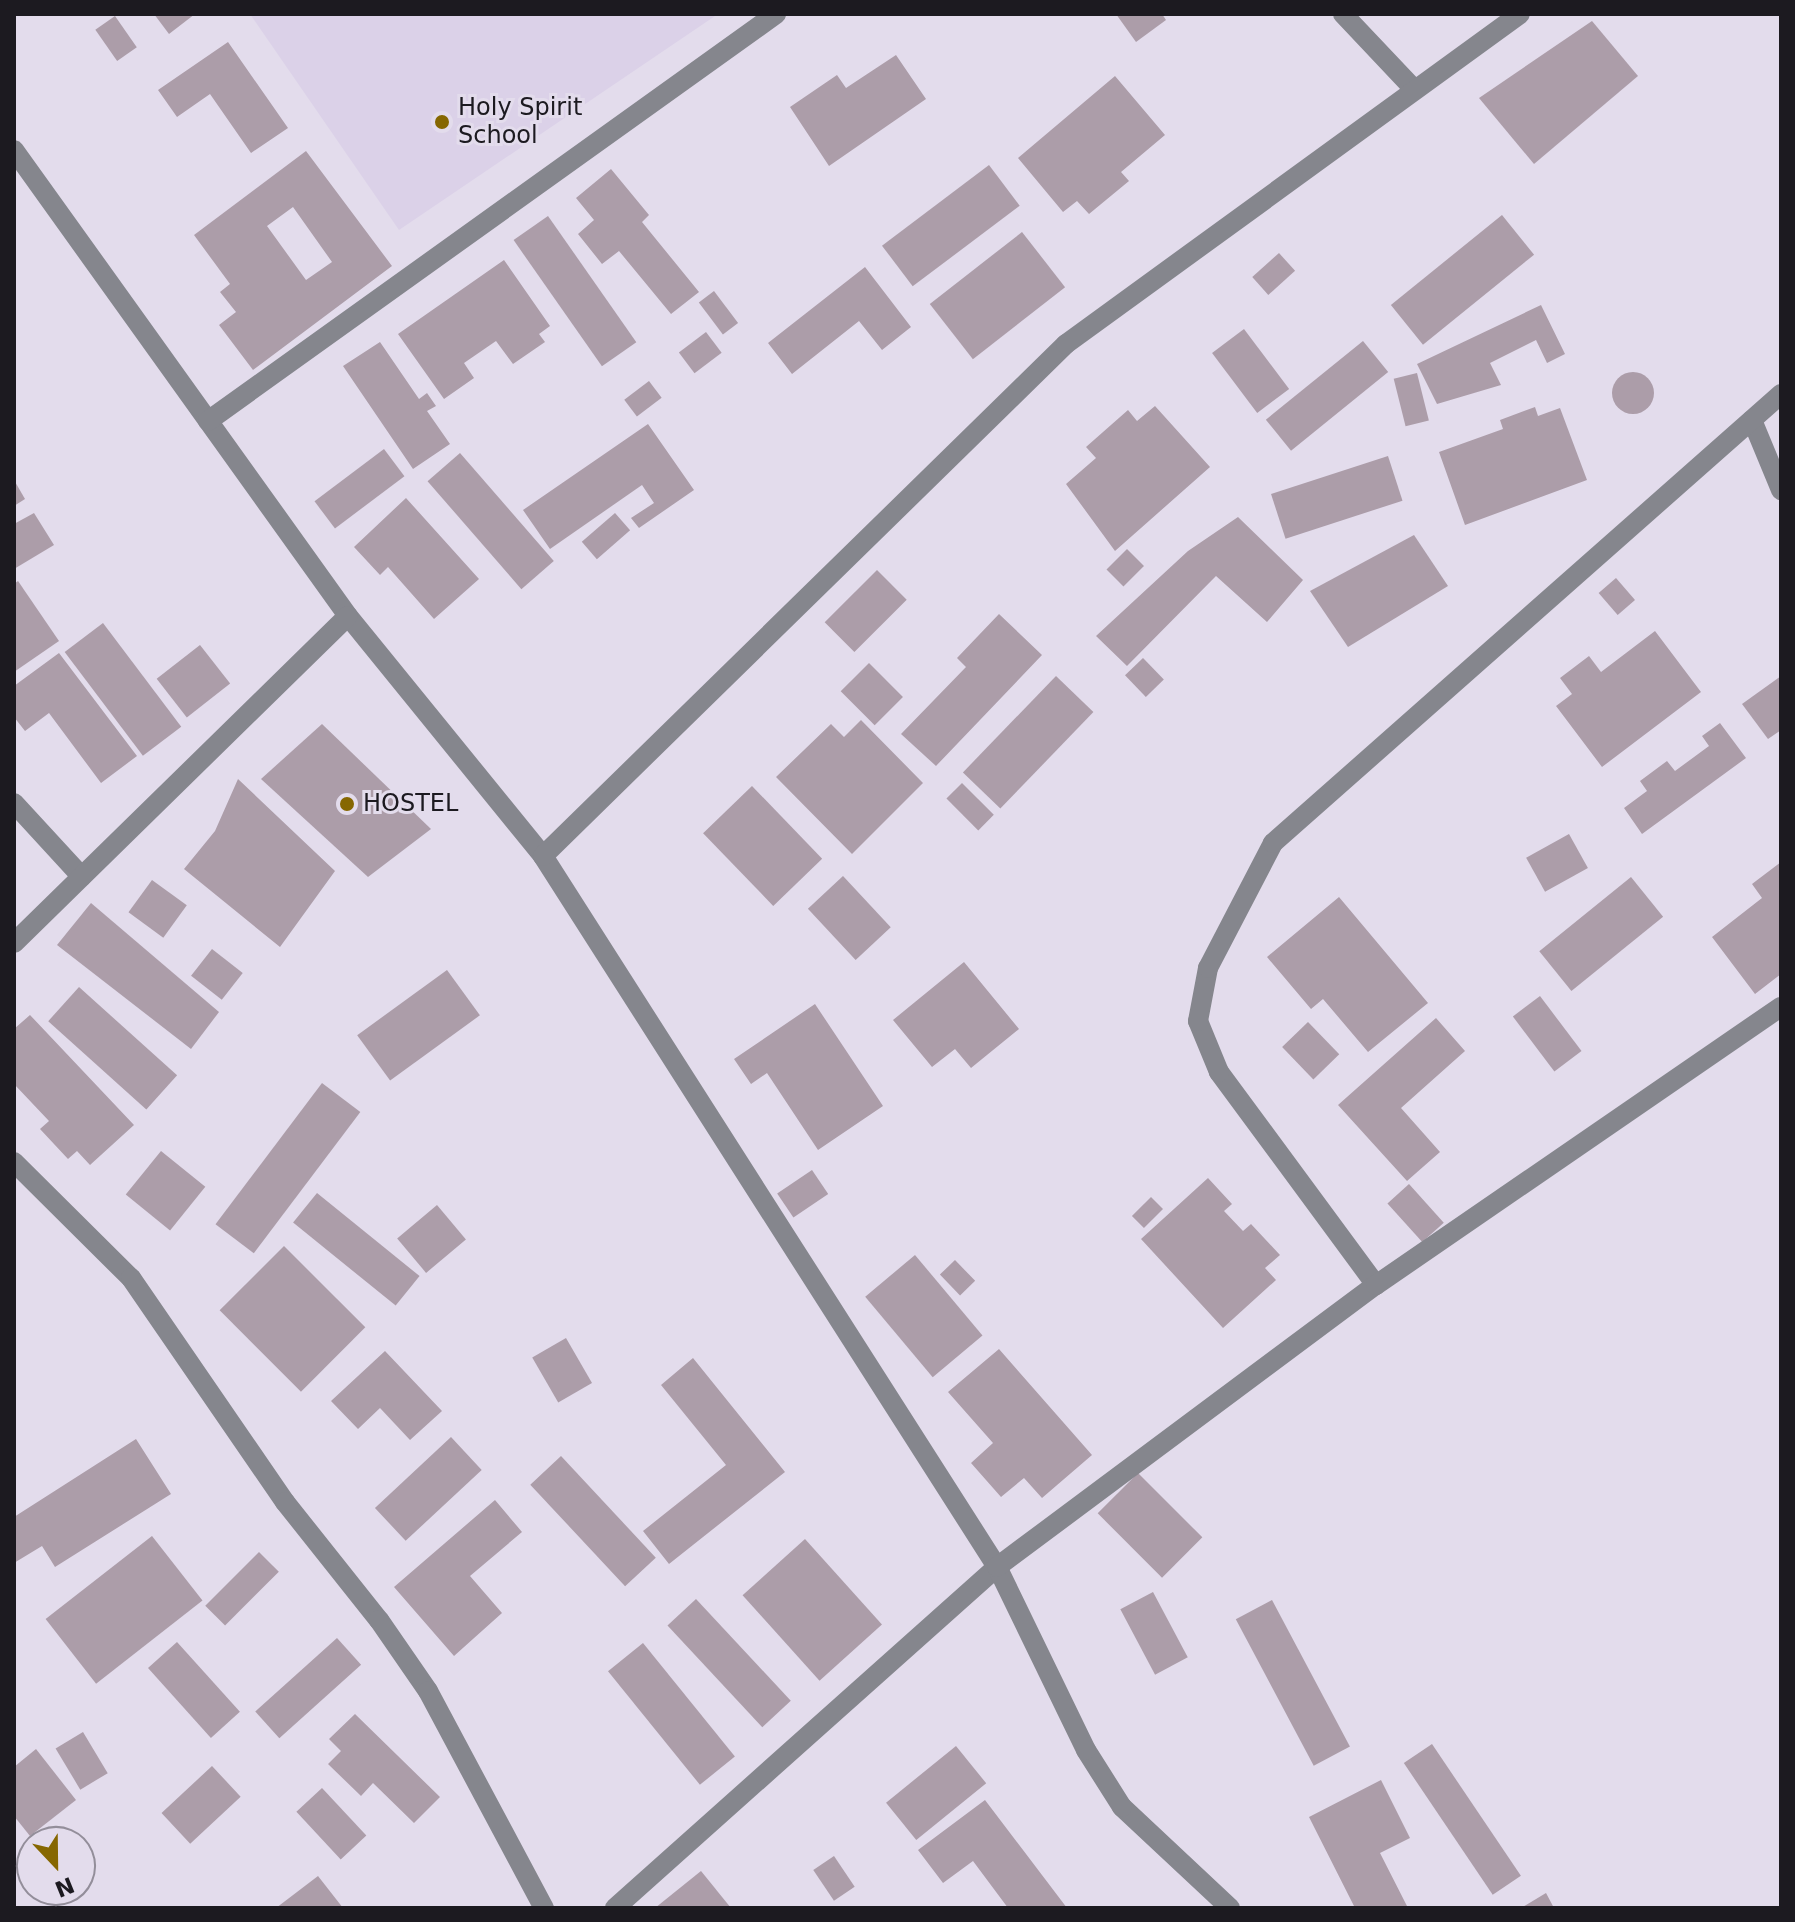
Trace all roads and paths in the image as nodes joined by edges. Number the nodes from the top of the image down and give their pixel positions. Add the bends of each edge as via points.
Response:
1 (776, 14) edge
2 (1343, 14) edge
3 (1520, 14) edge
4 (1414, 89) junction
5 (14, 150) edge
6 (1781, 394) edge
7 (1752, 420) junction
8 (208, 421) junction
9 (1781, 490) edge
10 (348, 616) junction
11 (14, 803) edge
12 (543, 856) junction
13 (82, 877) junction
14 (14, 943) edge
15 (1781, 1007) edge
16 (14, 1162) edge
17 (1376, 1285) junction
18 (997, 1567) junction
19 (544, 1908) edge
20 (615, 1908) edge
21 (1230, 1908) edge

1 - 8 street
2 - 4 street
3 - 4 street
4 - 12 street via 1066,344
5 - 8 street
6 - 7 street
7 - 9 street
7 - 17 street via 1273,843 1208,968 1198,1021 1219,1072
8 - 10 street
10 - 12 street
10 - 13 street
11 - 13 street
12 - 18 street
13 - 14 street
15 - 17 street
16 - 19 street via 131,1278 285,1502 379,1620 428,1691
17 - 18 street
18 - 20 street
18 - 21 street via 1086,1750 1122,1807

